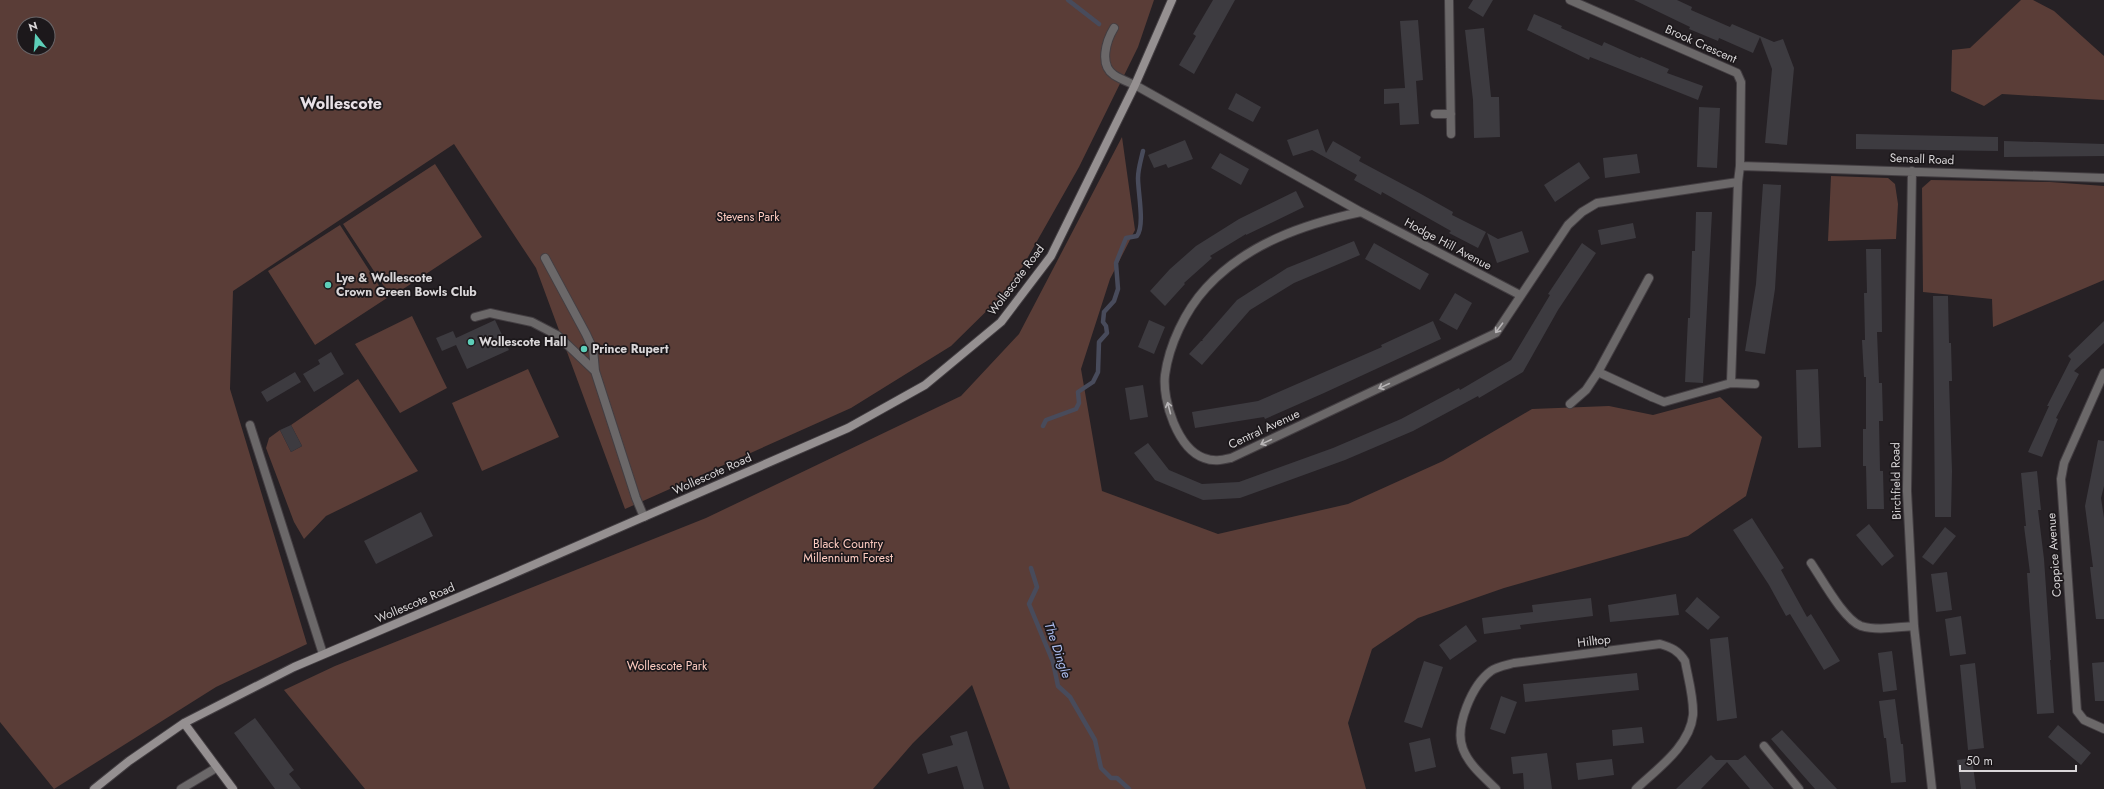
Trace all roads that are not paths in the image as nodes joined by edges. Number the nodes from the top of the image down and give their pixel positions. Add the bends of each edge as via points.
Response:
1 (1172, 0) edge
2 (1449, 0) edge
3 (1570, 0) edge
4 (1114, 28) dead end
5 (1135, 85) junction
6 (1435, 114) dead end
7 (1450, 114) junction
8 (1451, 134) dead end
9 (1740, 166) junction
10 (1912, 171) junction
11 (2104, 178) edge
12 (1738, 182) junction
13 (1361, 212) junction
14 (545, 258) dead end
15 (1649, 278) dead end
16 (1520, 295) junction
17 (475, 317) dead end
18 (595, 371) junction
19 (1598, 372) junction
20 (2104, 373) edge
21 (1731, 383) junction
22 (1755, 384) dead end
23 (1570, 404) dead end
24 (250, 425) dead end
25 (644, 517) junction
26 (1811, 563) dead end
27 (1914, 626) junction
28 (323, 654) junction
29 (184, 723) junction
30 (2104, 729) edge
31 (1764, 746) dead end
32 (216, 768) junction
33 (94, 789) edge
34 (181, 789) edge
35 (233, 789) edge
36 (1496, 789) edge
37 (1636, 789) edge
38 (1799, 789) edge
39 (1932, 789) edge

1 - 5 street, Wollescote Road
2 - 7 street
3 - 9 street, Brook Crescent via 1737,74 1741,82
4 - 5 street, Hodge Hill Avenue via 1106,50 1108,69 1114,75
5 - 13 street, Hodge Hill Avenue
5 - 25 street, Wollescote Road via 1051,256 1001,322 925,385 848,428
6 - 7 street
7 - 8 street
9 - 10 street, Sensall Road
9 - 12 street, Brook Crescent
10 - 11 street, Sensall Road
10 - 27 street, Birchfield Road via 1907,491
12 - 16 street via 1597,203 1568,225
12 - 21 street, Brook Crescent
13 - 16 street, Hodge Hill Avenue
16 -> 13 street, Central Avenue via 1496,333 1231,458 1216,461 1192,451 1177,431 1168,409 1164,388 1172,347 1187,313 1205,289 1229,266 1257,247 1323,220
14 - 18 street via 593,349
15 - 19 street
17 - 18 street via 490,313 532,322 557,335
18 - 25 street
19 - 21 street via 1664,402
19 - 23 street via 1586,390
20 - 30 street, Coppice Avenue via 2064,463 2061,479 2077,711 2084,720
21 - 22 street
24 - 28 street
25 - 28 street, Wollescote Road
26 - 27 street via 1849,618 1861,626
27 - 39 street, Birchfield Road
28 - 29 street, Wollescote Road
29 - 32 street
29 - 33 street, Wollescote Road
31 - 38 street
32 - 34 street
32 - 35 street
36 - 37 street, Hilltop via 1473,766 1462,748 1461,725 1464,709 1491,671 1514,663 1660,644 1671,647 1681,654 1685,661 1693,714 1686,737

